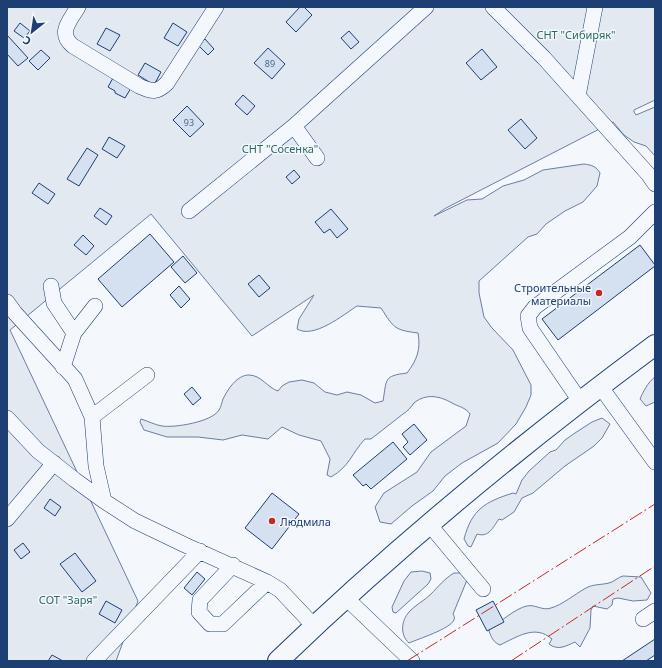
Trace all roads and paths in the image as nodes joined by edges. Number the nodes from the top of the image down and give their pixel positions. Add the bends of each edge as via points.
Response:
1 (78, 7) edge
2 (216, 7) edge
3 (426, 7) edge
4 (493, 7) edge
5 (595, 7) edge
6 (578, 96) junction
7 (294, 126) junction
8 (318, 158) dead end
9 (655, 184) edge
10 (190, 211) dead end
11 (655, 212) edge
12 (51, 286) dead end
13 (7, 302) edge
14 (95, 306) dead end
15 (74, 333) junction
16 (655, 345) edge
17 (64, 367) junction
18 (147, 375) dead end
19 (600, 386) junction
20 (580, 402) junction
21 (92, 417) junction
22 (7, 418) edge
23 (655, 462) edge
24 (54, 463) junction
25 (104, 501) junction
26 (7, 519) edge
27 (429, 524) junction
28 (200, 551) junction
29 (233, 565) junction
30 (267, 582) junction
31 (483, 590) dead end
32 (345, 596) junction
33 (314, 626) junction
34 (94, 661) edge
35 (278, 661) edge
36 (412, 661) edge

1 - 2 street via 68,23 65,36 67,41 139,86 156,91 167,83
3 - 7 street
4 - 6 street
5 - 6 street
6 - 9 street
7 - 8 street
7 - 10 street
11 - 20 street via 630,237 535,307 528,316 530,328
12 - 15 street via 54,303
13 - 17 street
14 - 15 street
15 - 17 street
16 - 19 main road
17 - 21 street via 75,380
18 - 21 street
19 - 20 main road
19 - 23 street
20 - 27 main road
21 - 25 street via 96,466
22 - 24 street
24 - 25 street
24 - 26 street
25 - 28 street via 135,521
27 - 31 street
27 - 32 main road
28 - 29 street
28 - 34 street
29 - 30 street
29 - 30 street via 200,600 199,612 210,624 223,624
30 - 33 street via 280,590
32 - 33 main road
32 - 36 street
33 - 35 main road

